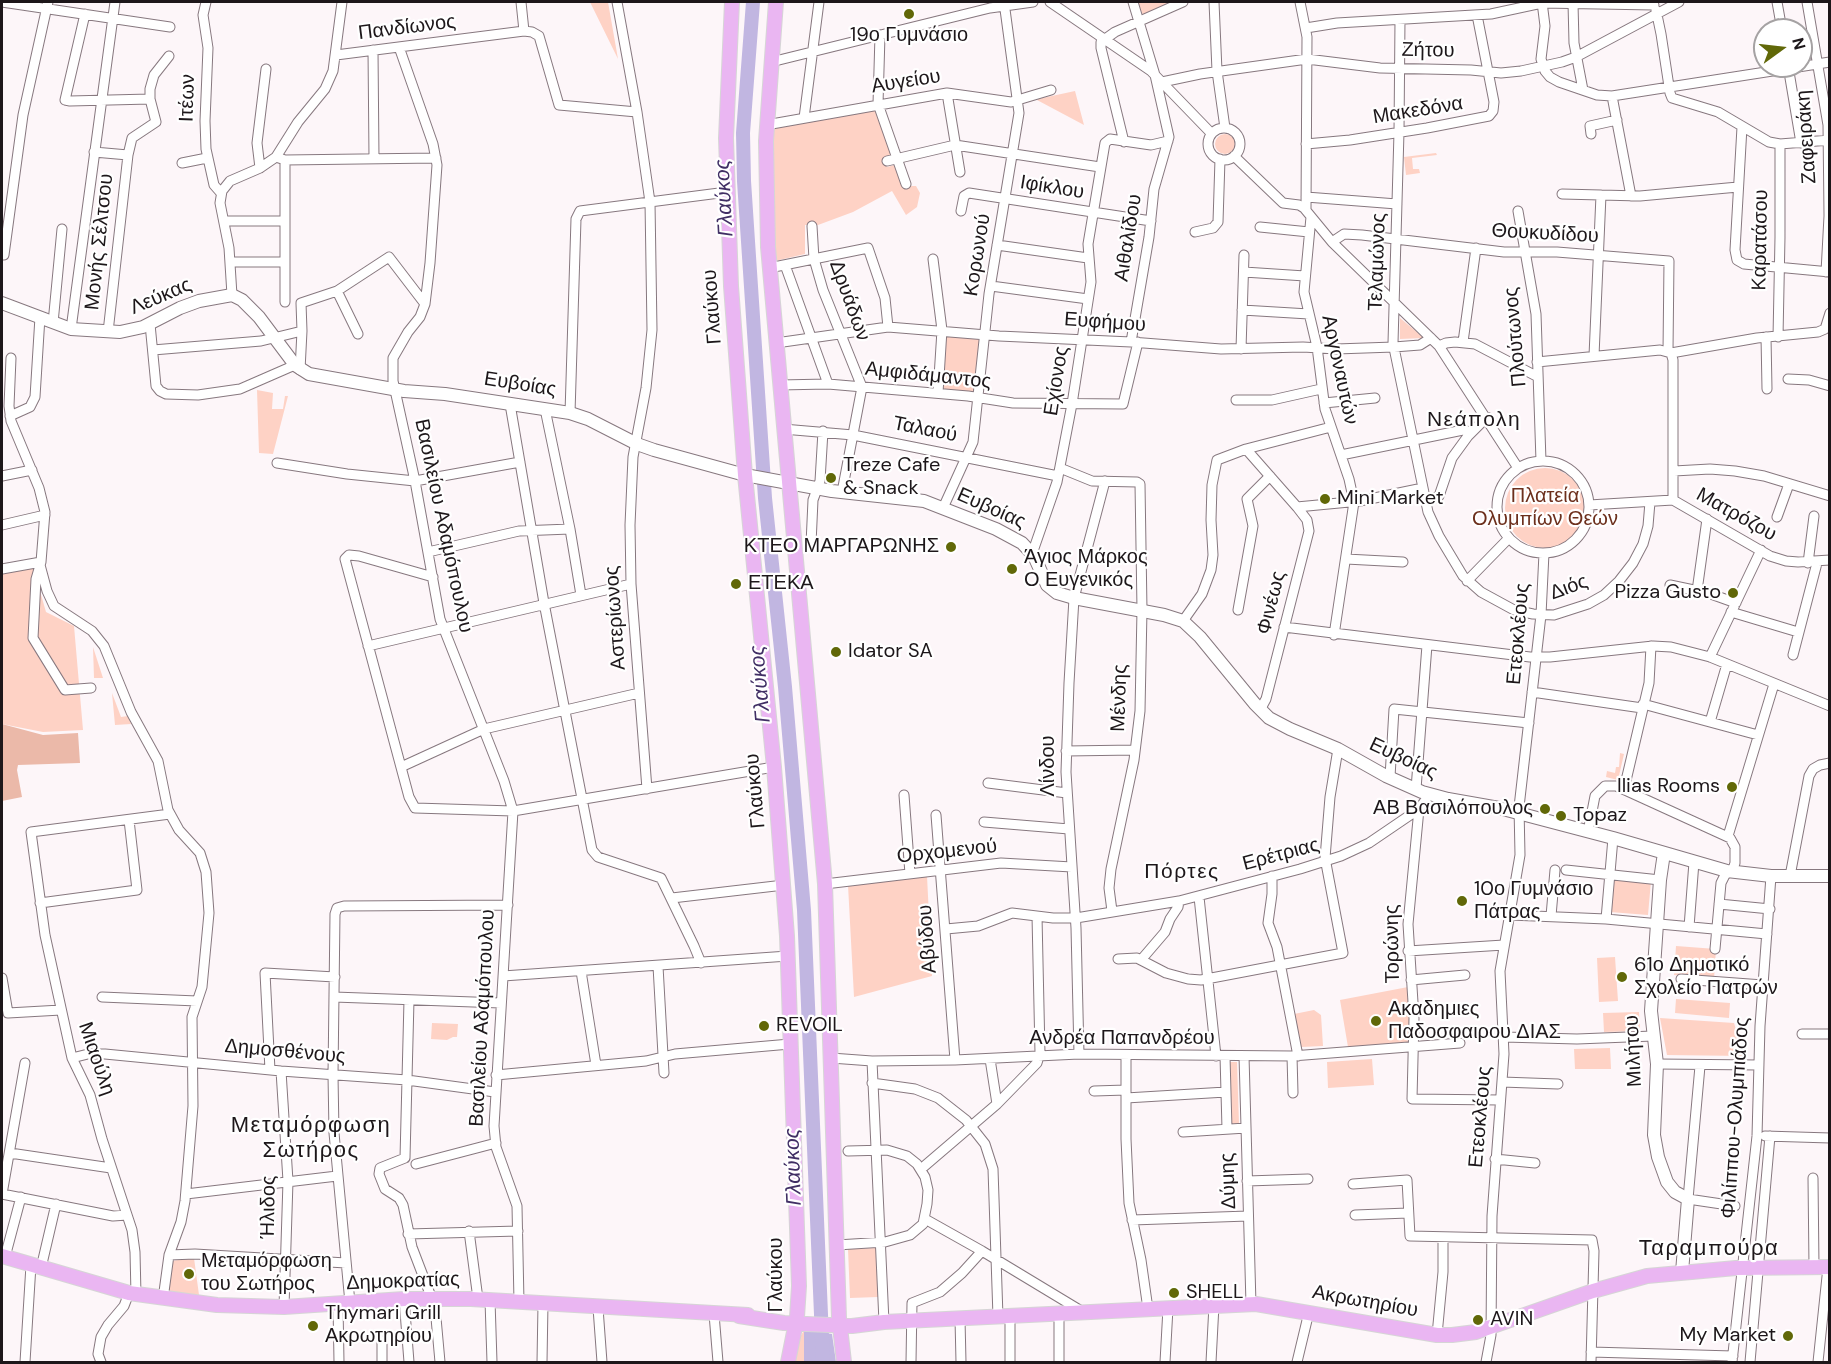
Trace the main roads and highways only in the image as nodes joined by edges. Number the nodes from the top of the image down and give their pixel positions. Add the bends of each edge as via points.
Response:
1 (732, 2) edge
2 (776, 2) edge
3 (2, 303) edge
4 (297, 367) joint
5 (748, 475) junction
6 (785, 483) junction
7 (1664, 853) junction
8 (1830, 876) edge
9 (3, 1257) edge
10 (1824, 1267) edge
11 (1682, 1272) junction
12 (801, 1320) junction
13 (837, 1322) junction
14 (788, 1362) edge
15 (844, 1362) edge

1 - 5 main road, Γλαύκου via 727,192
2 - 6 main road via 765,157
3 - 4 main road, Λεύκας via 70,329 108,332 132,331 199,301 232,295 251,309
4 - 5 main road, Ευβοίας via 318,377 570,413 637,444
5 - 6 main road, Ευβοίας
5 - 12 main road, Γλαύκου via 784,885
6 - 7 main road, Ευβοίας via 917,499 1005,533 1032,554 1047,585 1057,593 1183,621 1260,710 1284,727 1338,749 1429,795 1520,814
6 - 13 main road via 825,884
7 - 8 main road, Ευβοίας via 1727,872
7 - 11 main road, Μιλήτου via 1651,1011 1658,1064 1654,1130 1670,1186 1688,1199
9 - 12 main road, Δημοκρατίας via 133,1294 217,1305 284,1308 404,1299 484,1300
10 - 11 main road, Ακρωτηρίου
11 - 13 main road, Ακρωτηρίου via 1634,1279 1461,1334 1437,1335 1251,1304 910,1322
12 - 13 main road, Ακρωτηρίου
12 - 14 main road, Γλαύκου
13 - 15 main road

